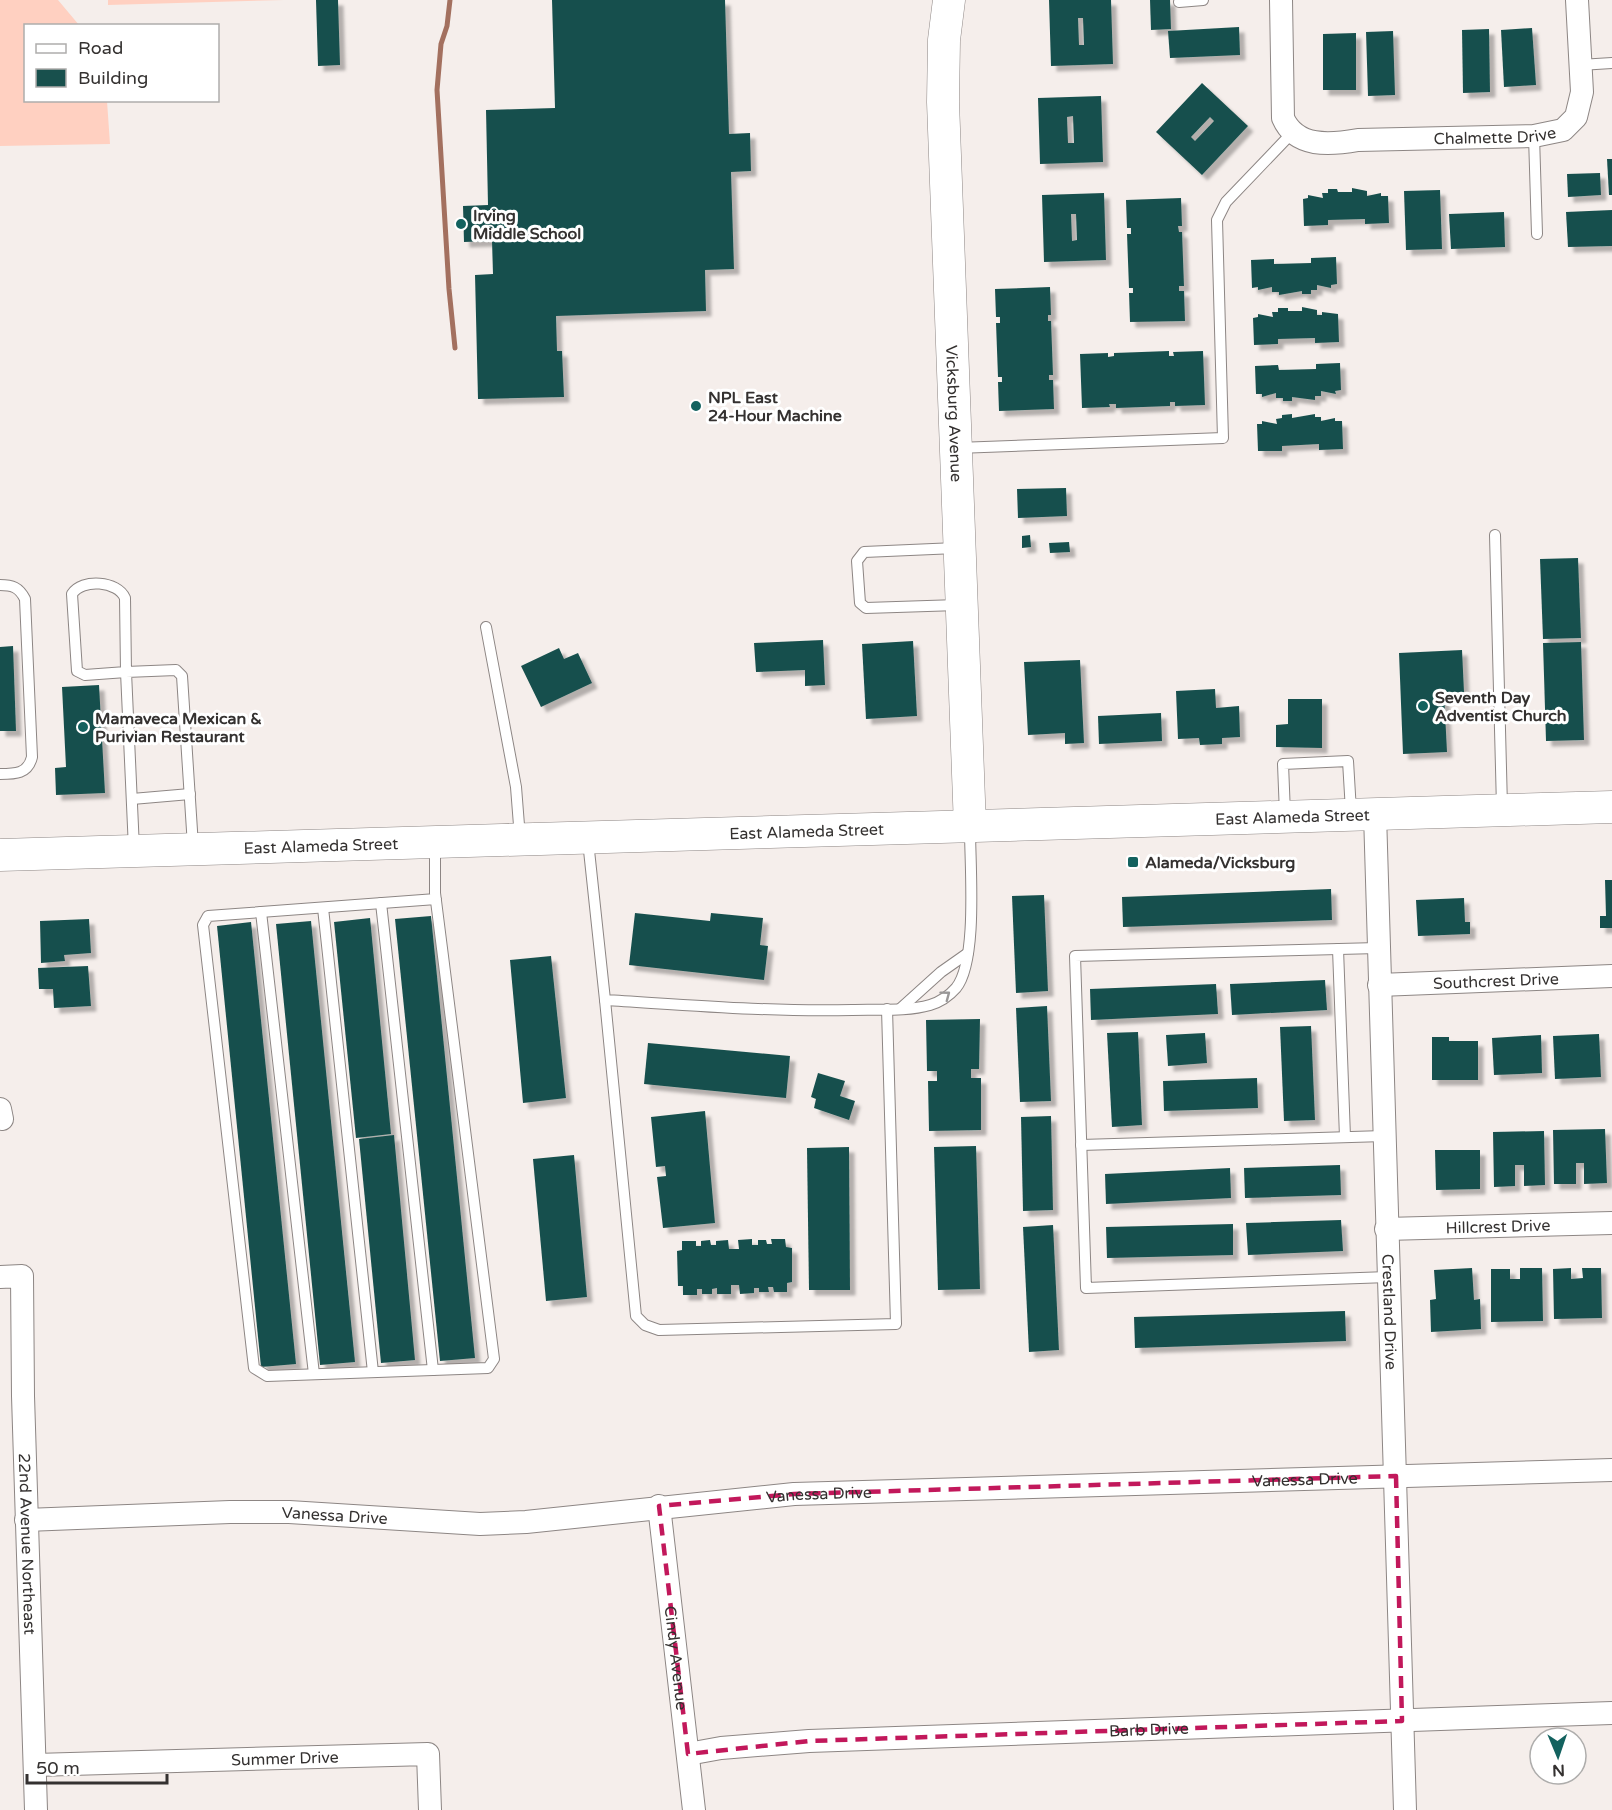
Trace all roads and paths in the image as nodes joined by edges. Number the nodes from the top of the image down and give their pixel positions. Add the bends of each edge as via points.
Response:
1 (949, 0) edge
2 (1203, 0) edge
3 (1281, 0) edge
4 (1577, 0) edge
5 (1179, 2) dead end
6 (1612, 63) edge
7 (1580, 65) junction
8 (1292, 133) junction
9 (1534, 136) junction
10 (1537, 234) dead end
11 (954, 448) junction
12 (1495, 535) dead end
13 (959, 548) junction
14 (0, 585) edge
15 (961, 605) junction
16 (486, 627) dead end
17 (126, 672) junction
18 (0, 774) edge
19 (190, 794) junction
20 (132, 799) junction
21 (1612, 807) edge
22 (1503, 810) junction
23 (1363, 814) junction
24 (1285, 817) junction
25 (970, 827) junction
26 (587, 837) junction
27 (520, 839) junction
28 (435, 841) junction
29 (193, 849) junction
30 (134, 851) junction
31 (0, 855) edge
32 (436, 899) junction
33 (381, 903) junction
34 (323, 908) junction
35 (261, 912) junction
36 (1378, 948) junction
37 (1338, 949) junction
38 (968, 953) junction
39 (1612, 976) edge
40 (1379, 985) junction
41 (605, 1000) junction
42 (887, 1009) junction
43 (899, 1009) junction
44 (1383, 1136) junction
45 (1345, 1137) junction
46 (1081, 1145) junction
47 (1612, 1223) edge
48 (1386, 1229) junction
49 (11, 1277) edge
50 (1388, 1277) junction
51 (433, 1370) junction
52 (373, 1372) junction
53 (314, 1374) junction
54 (1612, 1470) edge
55 (1396, 1476) junction
56 (659, 1506) junction
57 (26, 1520) junction
58 (1612, 1713) edge
59 (1402, 1721) junction
60 (688, 1754) junction
61 (34, 1765) junction
62 (36, 1810) edge
63 (430, 1810) edge
64 (694, 1810) edge
65 (1405, 1810) edge

1 - 11 street, Vicksburg Avenue via 943,102
2 - 5 lane
3 - 8 street via 1282,118
4 - 7 street, Chalmette Drive
6 - 7 lane
7 - 9 street, Chalmette Drive via 1582,92 1576,117 1563,130
8 - 9 street, Chalmette Drive via 1311,141 1336,144 1358,140
8 - 11 lane via 1226,202 1217,220 1223,438
9 - 10 lane
11 - 13 street, Vicksburg Avenue
12 - 22 lane
13 - 15 street, Vicksburg Avenue
13 - 15 lane via 864,552 857,561 860,603 866,608
14 - 18 lane via 12,585 25,599 32,757 22,772
15 - 25 street, Vicksburg Avenue
16 - 27 lane via 516,787
17 - 17 lane via 121,590 112,585 76,588 72,594 77,671 85,675
17 - 19 lane via 176,670 182,676
17 - 20 lane
19 - 20 lane
19 - 29 lane
20 - 30 lane
21 - 22 street, East Alameda Street
22 - 23 street, East Alameda Street
23 - 24 street, East Alameda Street
23 - 24 lane via 1348,761 1283,764
23 - 36 street, Crestland Drive
24 - 25 street, East Alameda Street
25 - 26 street, East Alameda Street
25 - 38 lane
26 - 27 street, East Alameda Street
26 - 41 lane
27 - 28 street, East Alameda Street
28 - 29 street, East Alameda Street
28 - 32 lane
29 - 30 street, East Alameda Street
30 - 31 street, East Alameda Street
32 - 33 lane
32 - 51 lane via 494,1359 488,1368
33 - 34 lane
33 - 51 lane
34 - 35 lane
34 - 52 lane
35 - 53 lane
35 - 53 lane via 208,916 203,925 252,1356 254,1368 267,1376
36 - 37 lane
36 - 40 street, Crestland Drive
37 - 45 lane
37 - 46 lane via 1075,956
38 - 43 lane
43 -> 38 lane via 943,1000 957,987
39 - 40 street, Southcrest Drive
40 - 44 street, Crestland Drive
41 - 42 lane via 776,1010
41 - 42 lane via 636,1316 645,1325 659,1330 896,1324
42 - 43 lane
44 - 45 lane
44 - 48 street, Crestland Drive
45 - 46 lane
46 - 50 lane via 1086,1288
47 - 48 street, Hillcrest Drive
48 - 50 street, Crestland Drive
49 - 57 street, 22nd Avenue Northeast
50 - 55 street, Crestland Drive
51 - 52 lane
52 - 53 lane
54 - 55 street, Vanessa Drive
55 - 56 street, Vanessa Drive via 794,1494
55 - 59 street, Crestland Drive
56 - 57 street, Vanessa Drive via 480,1524 230,1512
56 - 60 street, Cindy Avenue
57 - 61 street, 22nd Avenue Northeast
58 - 59 street, Barb Drive
59 - 60 street, Barb Drive via 810,1741
59 - 65 street, Crestland Drive
60 - 64 street, Cindy Avenue
61 - 62 street, 22nd Avenue Northeast
61 - 63 street, Summer Drive via 428,1754

